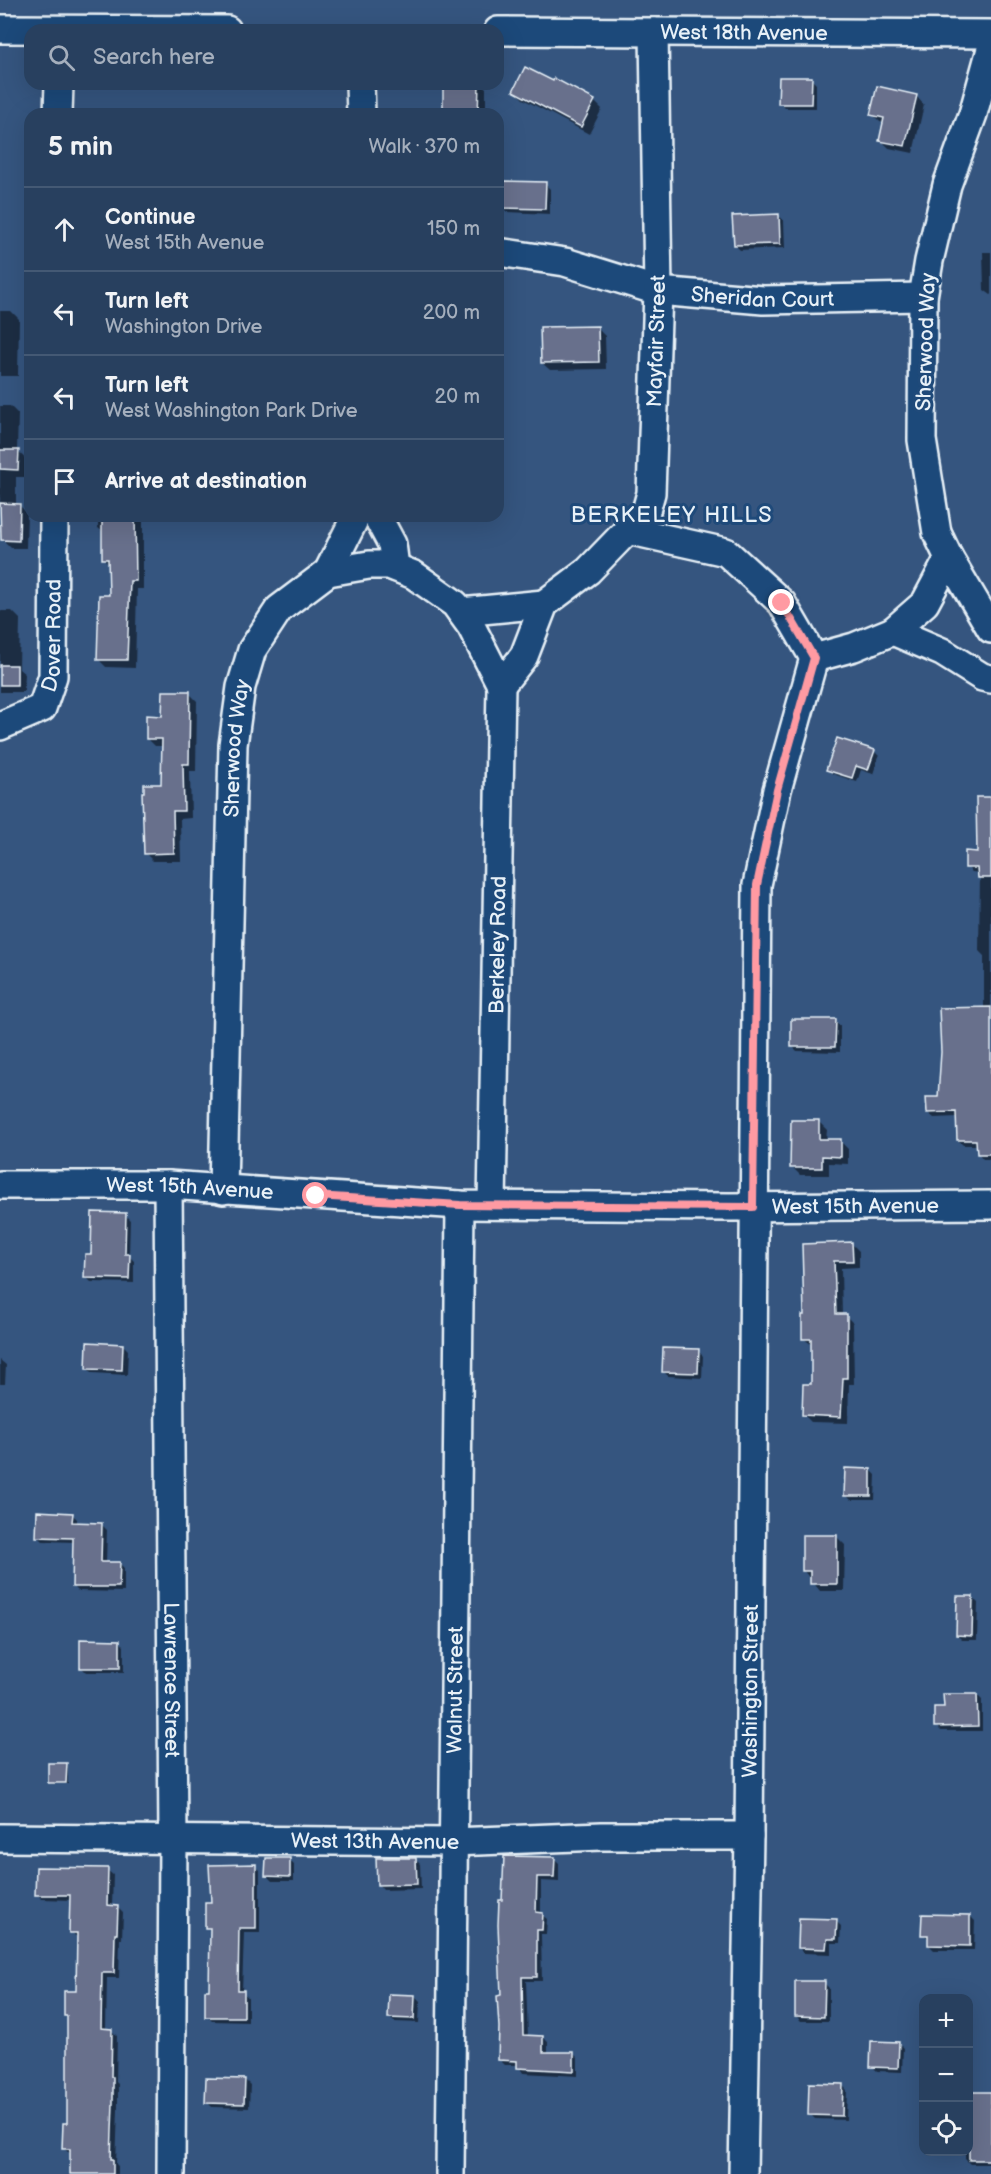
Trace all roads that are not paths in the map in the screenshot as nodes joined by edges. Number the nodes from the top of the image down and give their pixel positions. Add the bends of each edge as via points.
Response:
1 (0, 29) edge
2 (24, 29) edge
3 (504, 32) edge
4 (654, 32) junction
5 (991, 34) edge
6 (991, 49) edge
7 (59, 90) edge
8 (360, 90) edge
9 (58, 108) edge
10 (361, 108) edge
11 (504, 253) edge
12 (658, 291) junction
13 (923, 297) junction
14 (54, 522) edge
15 (353, 522) edge
16 (380, 522) edge
17 (627, 530) junction
18 (949, 558) junction
19 (395, 567) junction
20 (328, 572) junction
21 (544, 604) junction
22 (461, 612) junction
23 (991, 629) edge
24 (893, 631) junction
25 (814, 658) junction
26 (991, 679) edge
27 (501, 685) junction
28 (0, 726) edge
29 (0, 1185) edge
30 (168, 1185) junction
31 (223, 1190) junction
32 (460, 1205) junction
33 (492, 1205) junction
34 (991, 1205) edge
35 (753, 1207) junction
36 (749, 1836) junction
37 (0, 1838) edge
38 (173, 1839) junction
39 (452, 1842) junction
40 (171, 2174) edge
41 (450, 2174) edge
42 (743, 2174) edge

1 - 2 street
3 - 4 street, West 18th Avenue
4 - 5 street, West 18th Avenue
4 - 12 street, Mayfair Street
6 - 13 street, Sherwood Way via 947,185
7 - 9 street
8 - 10 street
11 - 12 street, Sheridan Court via 565,262
12 - 13 street, Sheridan Court via 763,300
12 - 17 street, Mayfair Street via 651,493 646,511
13 - 18 street, Sherwood Way via 922,440 937,532
14 - 28 street, Dover Road via 53,676 42,708
15 - 20 street
16 - 19 street via 392,544
17 - 21 street, Mayfair Street via 588,571
17 - 25 street via 726,552 782,603
18 - 23 street, Sherwood Way
18 - 24 street via 925,603
19 - 20 street, Sherwood Way via 388,564
19 - 22 street, Sherwood Way via 414,575
20 - 31 street, Sherwood Way via 279,609 252,650 242,687 233,744
21 - 22 street
21 - 27 street via 524,656
22 - 27 street, Sherwood Way
24 - 25 street
24 - 26 street
25 - 35 street, Washington Street via 777,790 757,885
27 - 33 street, Berkeley Road
29 - 30 street, West 15th Avenue
30 - 31 street, West 15th Avenue
30 - 38 street, Lawrence Street
31 - 32 street, West 15th Avenue
32 - 33 street, West 15th Avenue
32 - 39 street, Walnut Street
33 - 35 street, West 15th Avenue
34 - 35 street, West 15th Avenue
35 - 36 street, Washington Street
36 - 39 street, West 13th Avenue
36 - 42 street, Washington Street
37 - 38 street, West 13th Avenue
38 - 39 street, West 13th Avenue
38 - 40 street, Lawrence Street
39 - 41 street, Walnut Street

